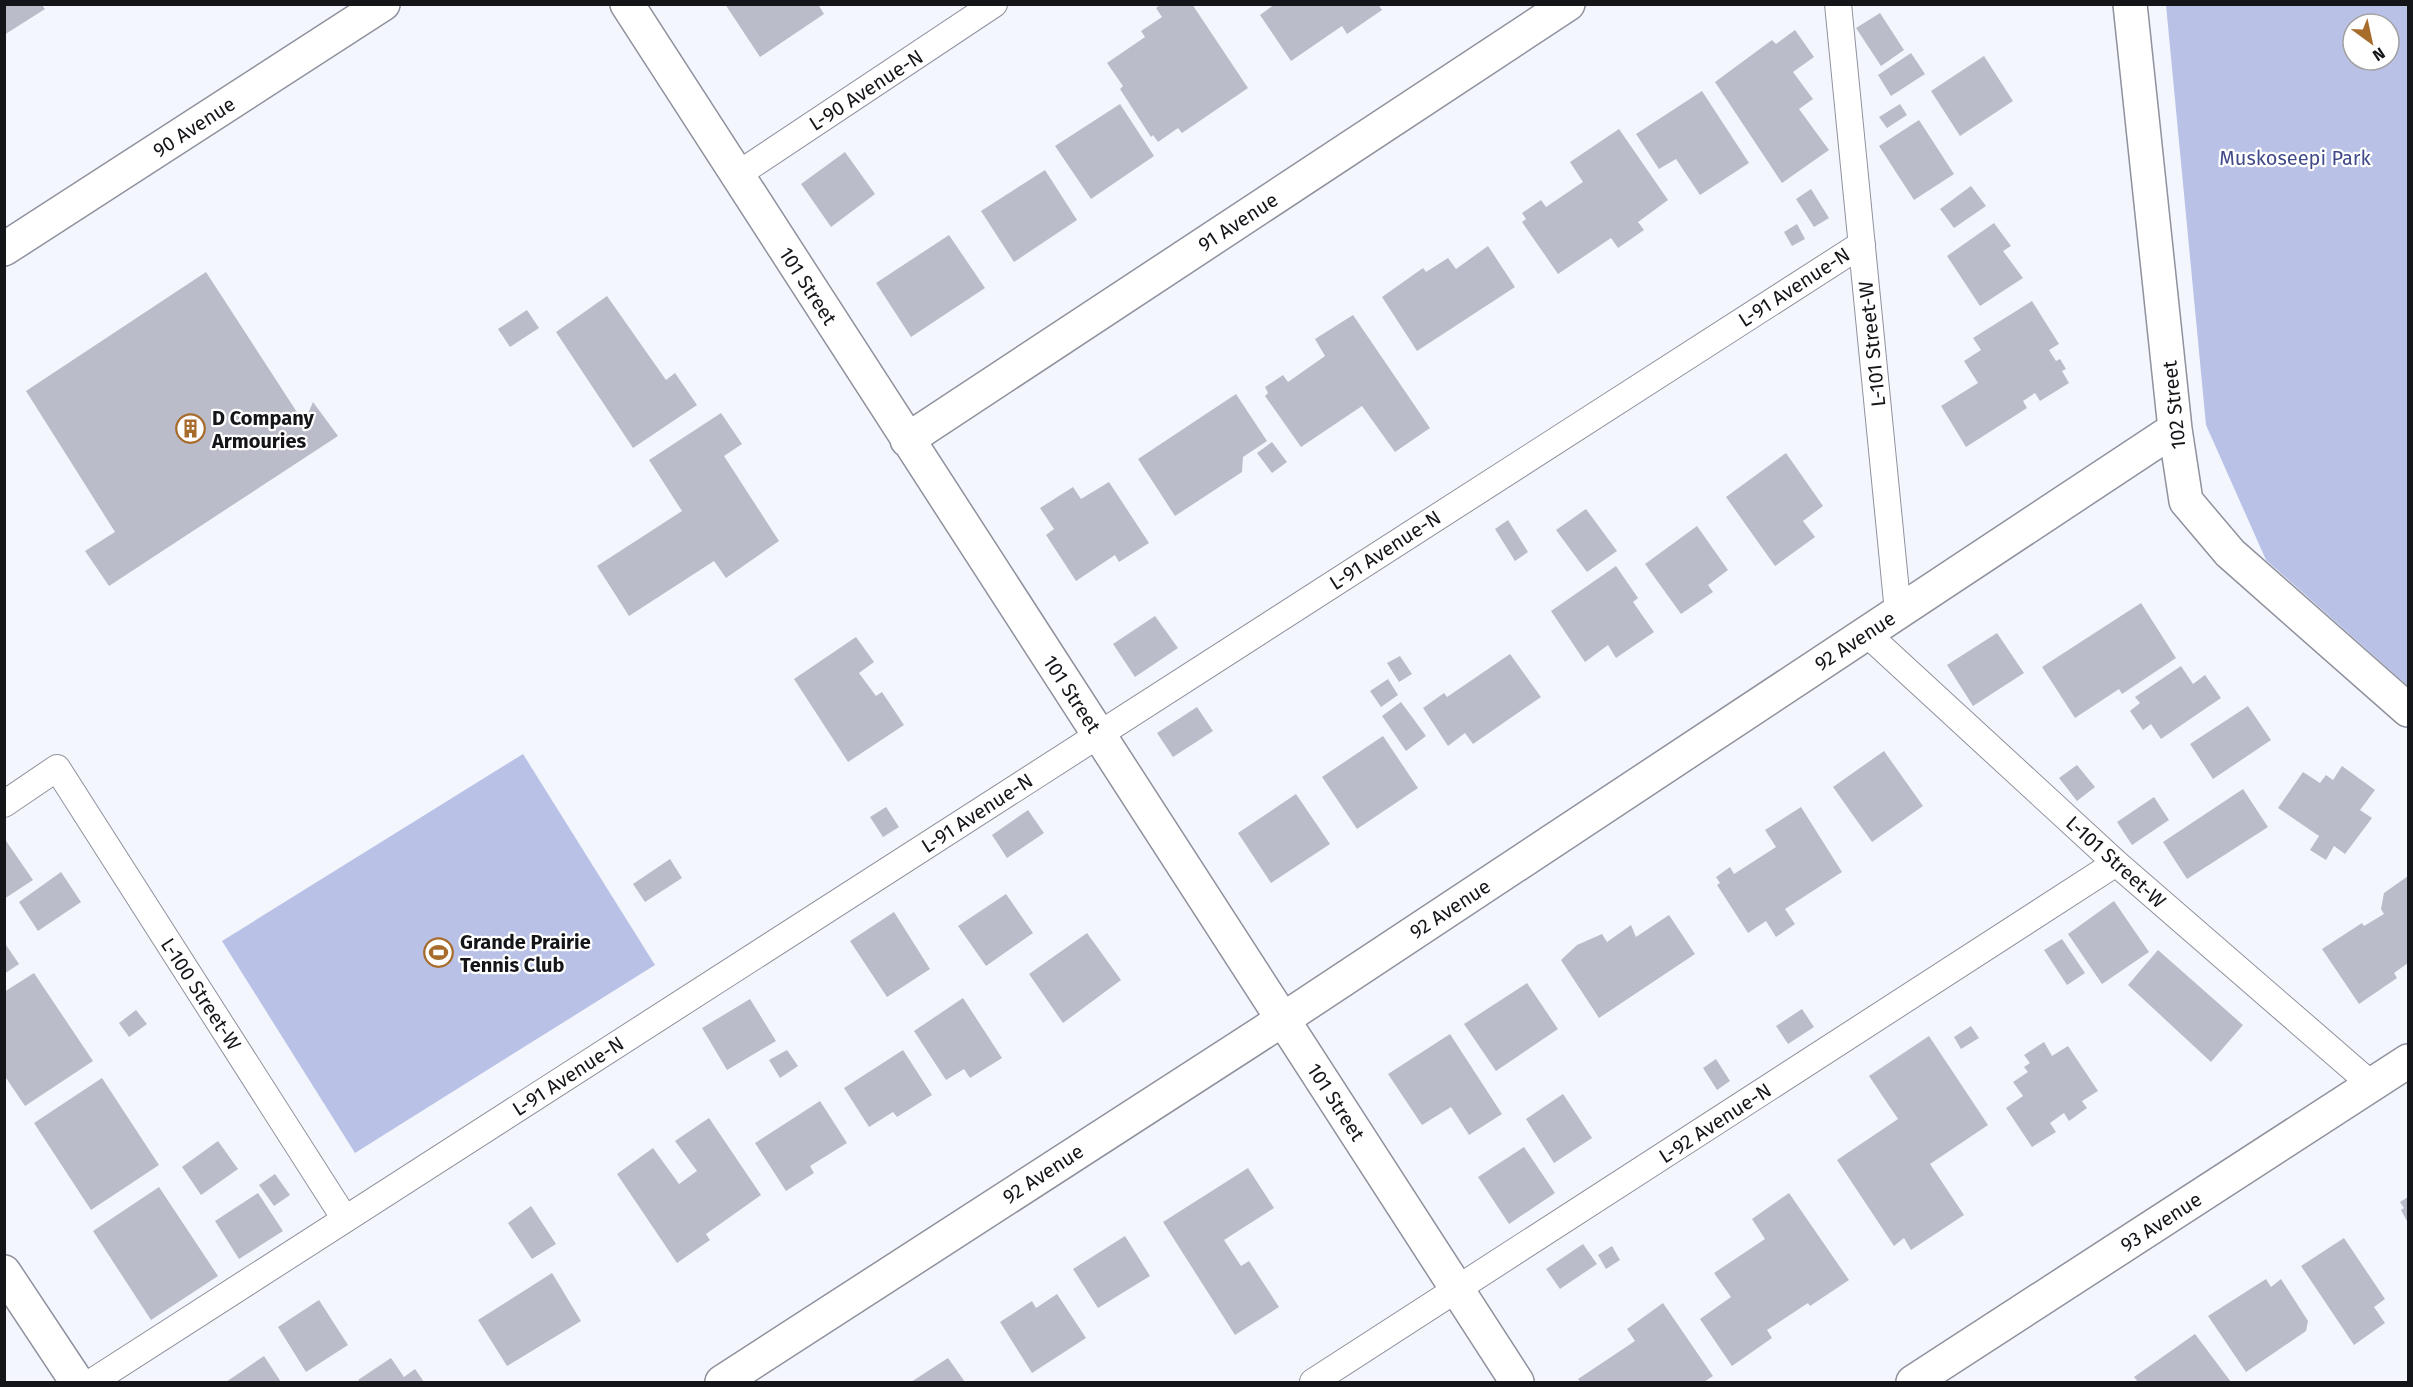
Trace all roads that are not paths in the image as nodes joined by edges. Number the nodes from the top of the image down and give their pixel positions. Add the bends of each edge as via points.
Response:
1 (383, 4) edge
2 (627, 4) edge
3 (994, 4) edge
4 (1568, 4) edge
5 (1838, 4) edge
6 (2130, 4) edge
7 (737, 175) junction
8 (1862, 244) junction
9 (4, 249) edge
10 (2175, 429) junction
11 (907, 440) junction
12 (1898, 612) junction
13 (1866, 633) junction
14 (2409, 710) edge
15 (1098, 735) junction
16 (4, 804) edge
17 (2115, 863) junction
18 (1282, 1020) junction
19 (2409, 1061) edge
20 (2372, 1085) junction
21 (345, 1219) junction
22 (4, 1272) edge
23 (1459, 1289) junction
24 (77, 1383) edge
25 (92, 1383) edge
26 (722, 1383) edge
27 (1313, 1383) edge
28 (1517, 1383) edge
29 (1913, 1383) edge

1 - 9 street, 90 Avenue
2 - 7 street, 101 Street
3 - 7 lane, L-90 Avenue-N
4 - 11 street, 91 Avenue
5 - 8 lane, L-101 Street-W
6 - 10 street, 102 Street
7 - 11 street, 101 Street
8 - 12 lane, L-101 Street-W
8 - 15 lane, L-91 Avenue-N
10 - 12 street, 92 Avenue
10 - 14 street, 102 Street via 2186,501 2230,553
11 - 15 street, 101 Street
12 - 13 street, 92 Avenue
13 - 17 lane, L-101 Street-W
13 - 18 street, 92 Avenue
15 - 18 street, 101 Street
15 - 21 lane, L-91 Avenue-N
16 - 21 lane, L-100 Street-W via 57,768
17 - 20 lane, L-101 Street-W
17 - 23 lane, L-92 Avenue-N
18 - 23 street, 101 Street
18 - 26 street, 92 Avenue
19 - 20 street, 93 Avenue
20 - 29 street, 93 Avenue
21 - 25 lane, L-91 Avenue-N
22 - 24 street
23 - 27 lane, L-92 Avenue-N
23 - 28 street, 101 Street

